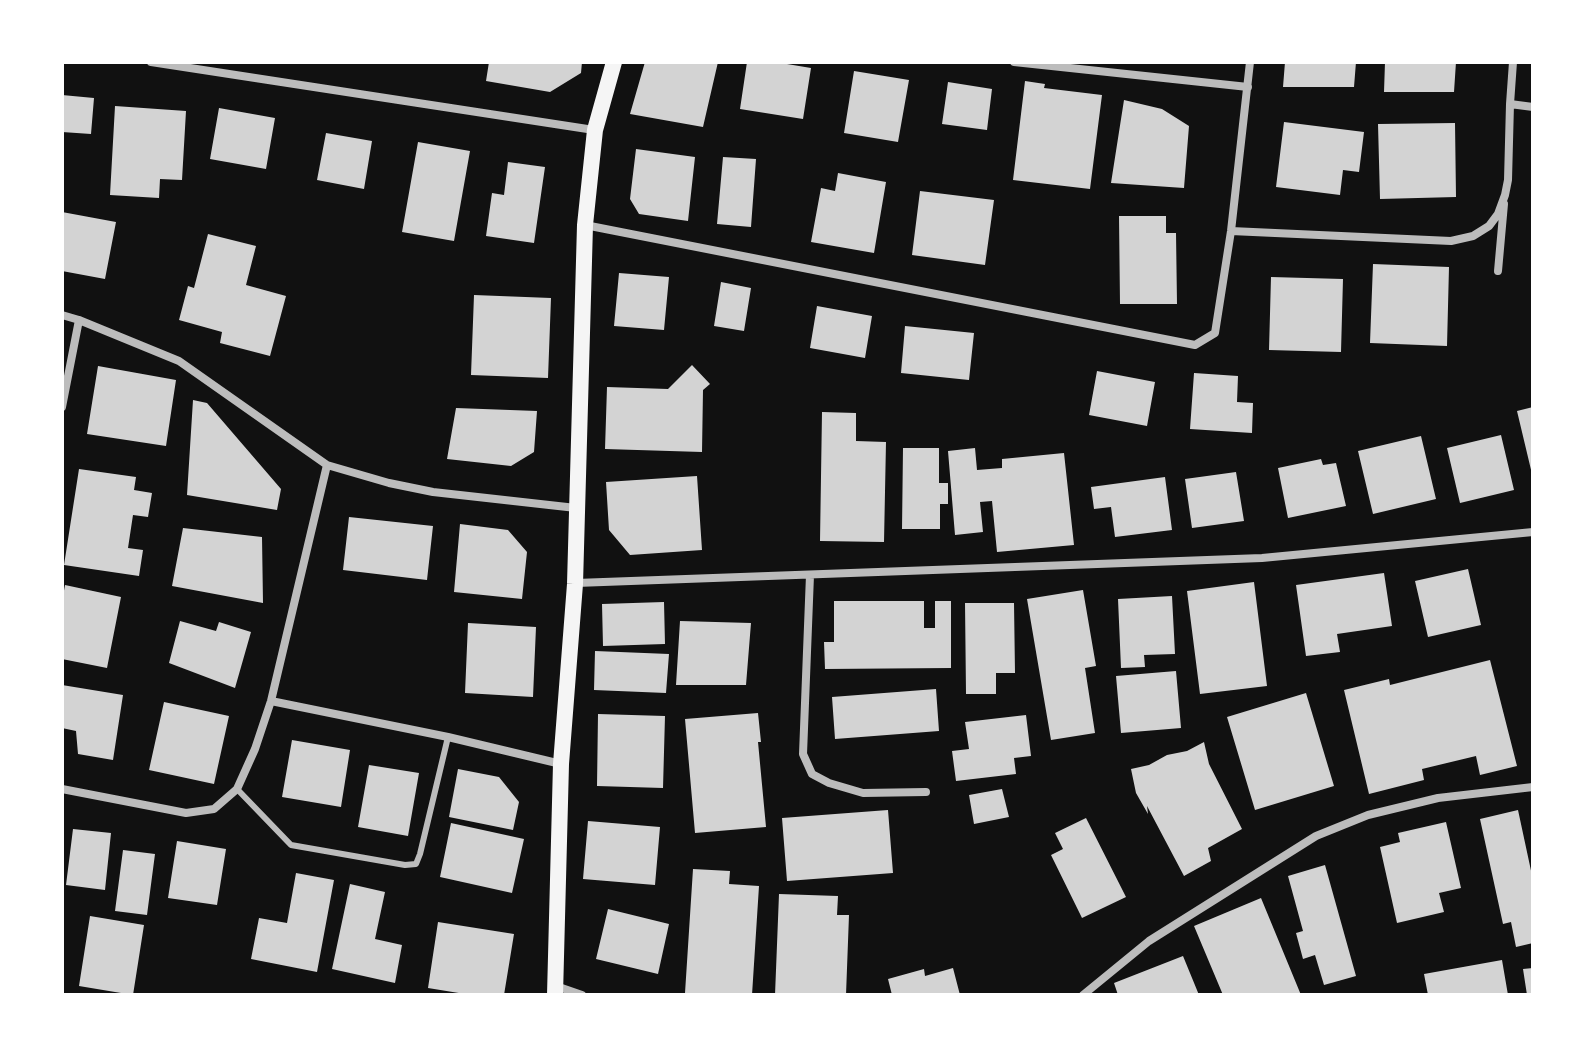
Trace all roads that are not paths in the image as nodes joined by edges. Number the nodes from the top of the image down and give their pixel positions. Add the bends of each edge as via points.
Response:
1 (151, 62) edge
2 (614, 62) edge
3 (1014, 62) edge
4 (1250, 62) edge
5 (1513, 62) edge
6 (1248, 87) junction
7 (1510, 104) junction
8 (1533, 107) edge
9 (595, 130) junction
10 (1505, 195) junction
11 (585, 225) junction
12 (1231, 231) junction
13 (1498, 271) dead end
14 (62, 315) edge
15 (79, 320) junction
16 (62, 407) edge
17 (327, 465) junction
18 (576, 508) junction
19 (1533, 532) edge
20 (810, 575) junction
21 (575, 584) junction
22 (271, 701) junction
23 (448, 737) junction
24 (561, 764) junction
25 (1533, 787) edge
26 (62, 789) edge
27 (237, 789) junction
28 (926, 792) dead end
29 (555, 991) edge
30 (582, 995) edge
31 (1083, 995) edge

1 - 9 street
2 - 9 main road
3 - 6 street
4 - 6 street
5 - 7 street
6 - 12 street
7 - 8 street
7 - 10 street
9 - 11 main road
10 - 12 street via 1489,226 1451,241
10 - 13 street
11 - 12 street via 1195,345 1215,333
11 - 18 main road
14 - 15 street
15 - 16 street
15 - 17 street via 179,361
17 - 18 street via 433,492
17 - 22 street
18 - 21 main road
19 - 20 street via 1262,558
20 - 21 street
20 - 28 street via 803,754 812,774 863,793
21 - 24 main road
22 - 23 street
22 - 27 street
23 - 24 street
23 - 27 lane via 416,864 291,845
24 - 29 main road
25 - 31 street via 1438,798 1368,815 1316,836 1149,941
26 - 27 street via 186,813 214,809
29 - 30 street

